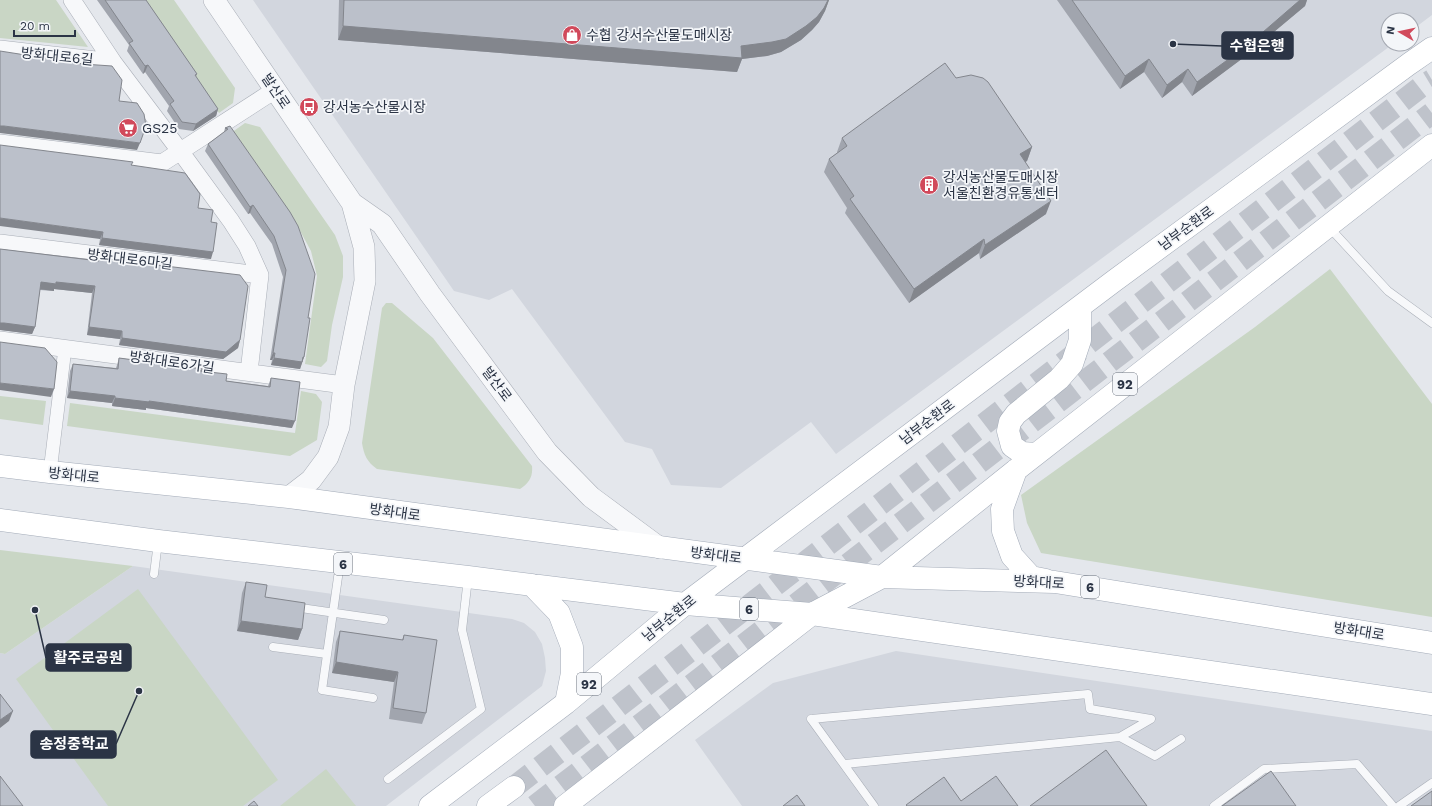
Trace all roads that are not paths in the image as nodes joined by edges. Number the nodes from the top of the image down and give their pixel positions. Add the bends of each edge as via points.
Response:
1 (72, 0) edge
2 (214, 0) edge
3 (1432, 48) edge
4 (0, 50) edge
5 (113, 62) junction
6 (275, 90) junction
7 (0, 143) edge
8 (1432, 145) edge
9 (180, 151) junction
10 (352, 203) junction
11 (1328, 226) junction
12 (0, 243) edge
13 (260, 275) junction
14 (1080, 307) junction
15 (1432, 322) edge
16 (0, 340) edge
17 (65, 348) junction
18 (248, 372) junction
19 (344, 385) junction
20 (1036, 454) junction
21 (0, 466) edge
22 (1016, 470) junction
23 (50, 472) junction
24 (289, 497) junction
25 (0, 520) edge
26 (158, 541) junction
27 (660, 548) junction
28 (746, 558) junction
29 (340, 563) junction
30 (154, 574) dead end
31 (468, 577) junction
32 (882, 577) junction
33 (1055, 582) junction
34 (532, 585) junction
35 (686, 604) junction
36 (286, 606) edge
37 (333, 613) junction
38 (812, 614) junction
39 (384, 620) dead end
40 (1432, 643) edge
41 (273, 647) dead end
42 (327, 654) junction
43 (374, 698) dead end
44 (566, 703) junction
45 (1432, 704) edge
46 (1120, 738) junction
47 (1181, 739) dead end
48 (845, 764) junction
49 (388, 779) dead end
50 (1432, 783) edge
51 (514, 787) tunnel mouth
52 (430, 806) edge
53 (488, 806) edge
54 (565, 806) edge
55 (874, 806) edge
56 (1214, 806) edge
57 (1393, 806) edge
58 (1399, 806) edge

1 - 5 street
2 - 6 street, 발산로 / 6
3 - 14 main road, 남부순환로 / 92
4 - 5 street, 방화대로6길
5 - 9 street
6 - 9 street
6 - 10 street, 발산로 / 6
7 - 9 street via 162,163
8 - 11 main road, 92
9 - 13 street via 231,221 247,246
10 - 19 street, 발산로 / 6 via 364,247 365,281
10 - 27 street, 발산로 / 6 via 382,224 430,294 547,452 591,497
11 - 15 lane via 1388,291
11 - 20 main road, 92
12 - 13 street, 방화대로6마길
13 - 18 street
14 - 20 main road via 1080,340 1072,364 1059,379 1016,414 1010,422 1008,431 1012,446 1022,453
14 - 28 main road, 남부순환로 / 92
16 - 17 street, 방화대로6가길
17 - 18 street, 방화대로6가길
17 - 23 street
18 - 19 street, 방화대로6가길
19 - 24 street, 발산로 / 6 via 339,427 328,457 311,480
20 - 22 main road, 92
21 - 23 main road, 방화대로
22 - 32 main road, 92
22 - 33 main road via 1002,509 1003,531 1012,556 1031,577
23 - 24 main road, 방화대로
24 - 27 main road, 방화대로
25 - 26 main road, 6
26 - 29 main road, 6
26 - 30 lane
27 - 28 main road, 방화대로 / 6
28 - 32 main road, 방화대로 / 6
28 - 35 main road, 남부순환로 / 92
29 - 31 main road, 6
29 - 37 lane
31 - 34 main road, 6
31 - 49 lane via 462,630 482,709
32 - 33 main road, 방화대로 / 6
32 - 38 main road, 92
33 - 40 main road, 방화대로 / 6
34 - 35 main road, 6
34 - 44 main road via 559,613 572,647 572,673
35 - 38 main road, 6
35 - 44 main road, 남부순환로 / 92
36 - 37 lane
37 - 39 lane
37 - 42 lane
38 - 45 main road, 6
38 - 54 main road, 92
41 - 42 lane
42 - 43 lane via 322,690
44 - 52 main road, 남부순환로 / 92
46 - 47 lane via 1154,756
46 - 48 lane
46 - 48 lane via 1151,718 1090,709 1088,694 811,719
48 - 55 lane
50 - 58 lane
51 - 53 main road
56 - 57 lane via 1264,769 1357,764

